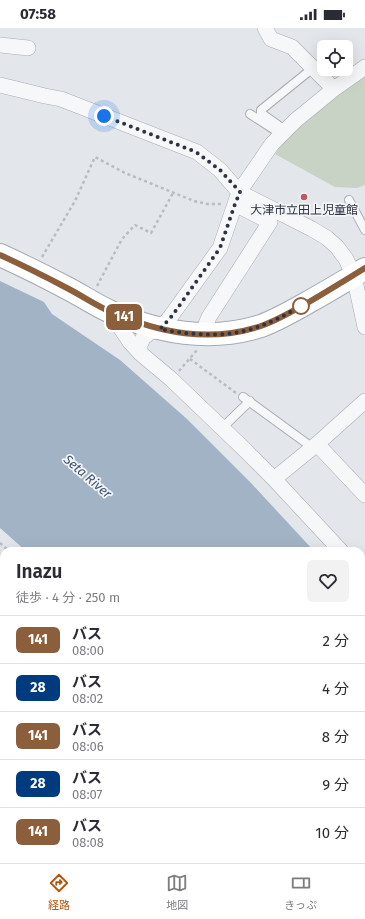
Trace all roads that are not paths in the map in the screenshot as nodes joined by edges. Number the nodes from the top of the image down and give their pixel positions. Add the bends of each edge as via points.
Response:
1 (265, 28) edge
2 (0, 45) edge
3 (28, 48) dead end
4 (365, 67) edge
5 (313, 68) junction
6 (0, 85) edge
7 (334, 89) junction
8 (250, 114) dead end
9 (283, 132) junction
10 (237, 198) junction
11 (348, 200) dead end
12 (365, 230) edge
13 (0, 255) edge
14 (359, 272) edge
15 (109, 311) junction
16 (365, 327) edge
17 (160, 329) junction
18 (206, 329) junction
19 (140, 353) junction
20 (364, 403) edge
21 (222, 428) junction
22 (315, 446) junction
23 (274, 479) junction
24 (365, 495) edge
25 (337, 547) edge

1 - 5 street via 271,38 292,47
2 - 3 street
4 - 7 street
5 - 7 street
5 - 9 lane via 262,110 261,113
6 - 10 street via 61,99 196,152 220,170
7 - 9 street
8 - 9 lane
9 - 10 street via 272,144
10 - 14 street via 312,229 327,238
10 - 17 street via 220,248
10 - 18 street via 270,222 209,317
11 - 12 lane
13 - 15 main road
14 - 16 street
14 - 18 main road via 284,316 263,325 239,332
15 - 17 main road
15 - 19 street
17 - 18 main road via 200,335
17 - 19 street via 142,338
19 - 21 street
20 - 22 street
21 - 22 lane via 246,399
21 - 23 street
22 - 23 street
22 - 24 street
23 - 25 street

